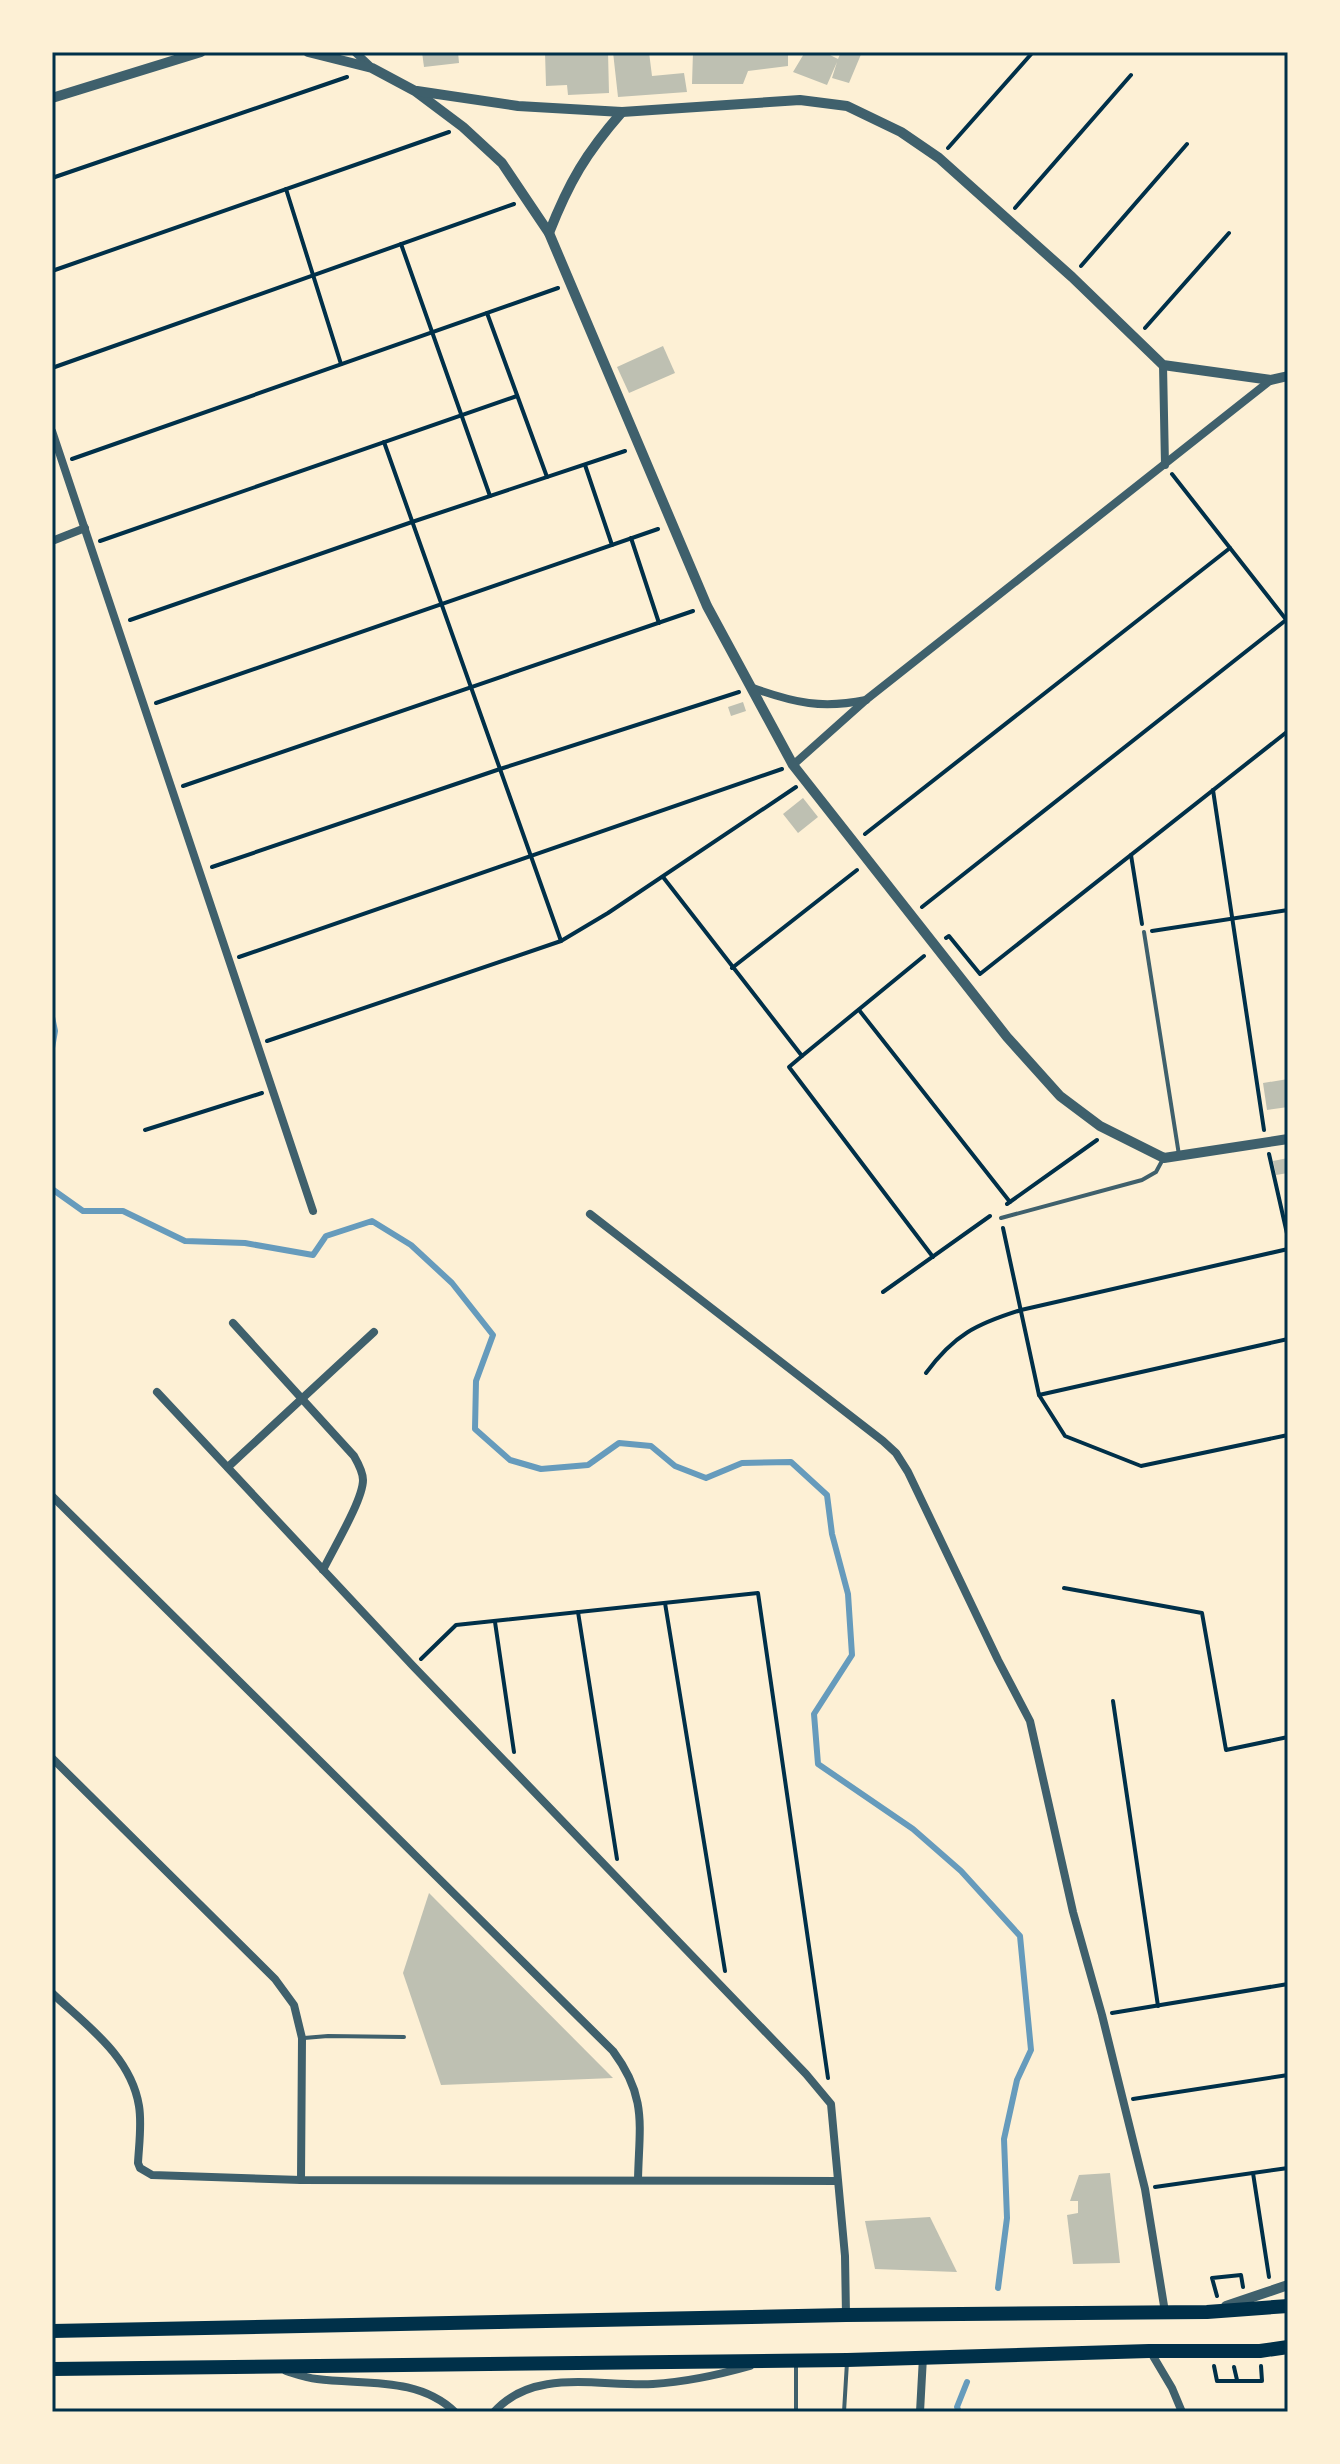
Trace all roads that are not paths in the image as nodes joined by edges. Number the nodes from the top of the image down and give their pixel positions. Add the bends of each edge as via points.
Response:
1 (201, 52) edge
2 (308, 52) edge
3 (355, 52) edge
4 (372, 68) junction
5 (415, 91) junction
6 (52, 98) edge
7 (622, 112) junction
8 (549, 233) junction
9 (1163, 365) junction
10 (1288, 376) edge
11 (1271, 380) junction
12 (52, 431) edge
13 (1165, 465) junction
14 (85, 528) junction
15 (52, 541) edge
16 (753, 688) junction
17 (867, 699) junction
18 (793, 765) junction
19 (1144, 932) road end
20 (1288, 1139) edge
21 (1180, 1156) junction
22 (1164, 1158) junction
23 (313, 1211) dead end
24 (590, 1214) dead end
25 (1001, 1218) road end
26 (233, 1323) dead end
27 (374, 1332) dead end
28 (157, 1392) dead end
29 (302, 1399) junction
30 (228, 1467) junction
31 (52, 1496) edge
32 (323, 1570) junction
33 (52, 1758) edge
34 (52, 1993) edge
35 (404, 2037) dead end
36 (302, 2038) junction
37 (301, 2180) junction
38 (638, 2180) junction
39 (837, 2181) junction
40 (1288, 2285) edge
41 (1288, 2306) edge
42 (1165, 2312) junction
43 (1207, 2312) junction
44 (846, 2315) junction
45 (56, 2331) edge
46 (1288, 2347) edge
47 (1149, 2351) junction
48 (923, 2357) junction
49 (771, 2359) junction
50 (847, 2360) junction
51 (796, 2361) junction
52 (262, 2365) junction
53 (52, 2369) edge
54 (455, 2412) edge
55 (494, 2412) edge
56 (796, 2412) edge
57 (844, 2412) edge
58 (920, 2412) edge
59 (1182, 2412) edge

1 - 6 street
2 - 4 street
3 - 4 street
4 - 5 street
5 - 7 street via 518,106
5 - 8 street via 502,163
7 - 8 street via 582,161
7 - 9 street via 800,100 847,106 939,158
8 - 16 street via 707,606
9 - 11 street
9 - 13 street
10 - 11 street
11 - 13 street
12 - 14 street
13 - 17 street
14 - 15 street
14 - 23 street
16 - 17 street via 810,705
16 - 18 street
17 - 18 street
18 - 22 street via 1007,1037 1060,1096 1100,1126
19 - 21 lane
20 - 21 street
21 - 22 street
22 - 25 lane via 1156,1172 1142,1180
24 - 42 street via 896,1453 908,1472 1030,1721 1145,2189
26 - 29 street
27 - 29 street
28 - 30 street
29 - 30 street
29 - 32 street via 354,1456 363,1481
30 - 32 street
31 - 38 street via 613,2051 630,2074 639,2101
32 - 39 street via 831,2104
33 - 36 street via 275,1979 294,2005
34 - 37 street via 121,2060 133,2081 140,2108 140,2168 152,2175
35 - 36 lane
36 - 37 street
37 - 38 street
38 - 39 street
39 - 44 street
40 - 43 street
41 - 43 highway
42 - 43 highway
42 - 44 highway
44 - 45 highway
46 - 47 highway
47 - 48 highway
47 - 59 street
48 - 50 highway
48 - 58 street
49 - 51 highway
49 - 52 highway
49 - 55 street via 713,2377 655,2384 533,2385
50 - 51 highway
50 - 57 lane
51 - 56 lane
52 - 53 highway
52 - 54 street via 314,2379 410,2387 433,2395

